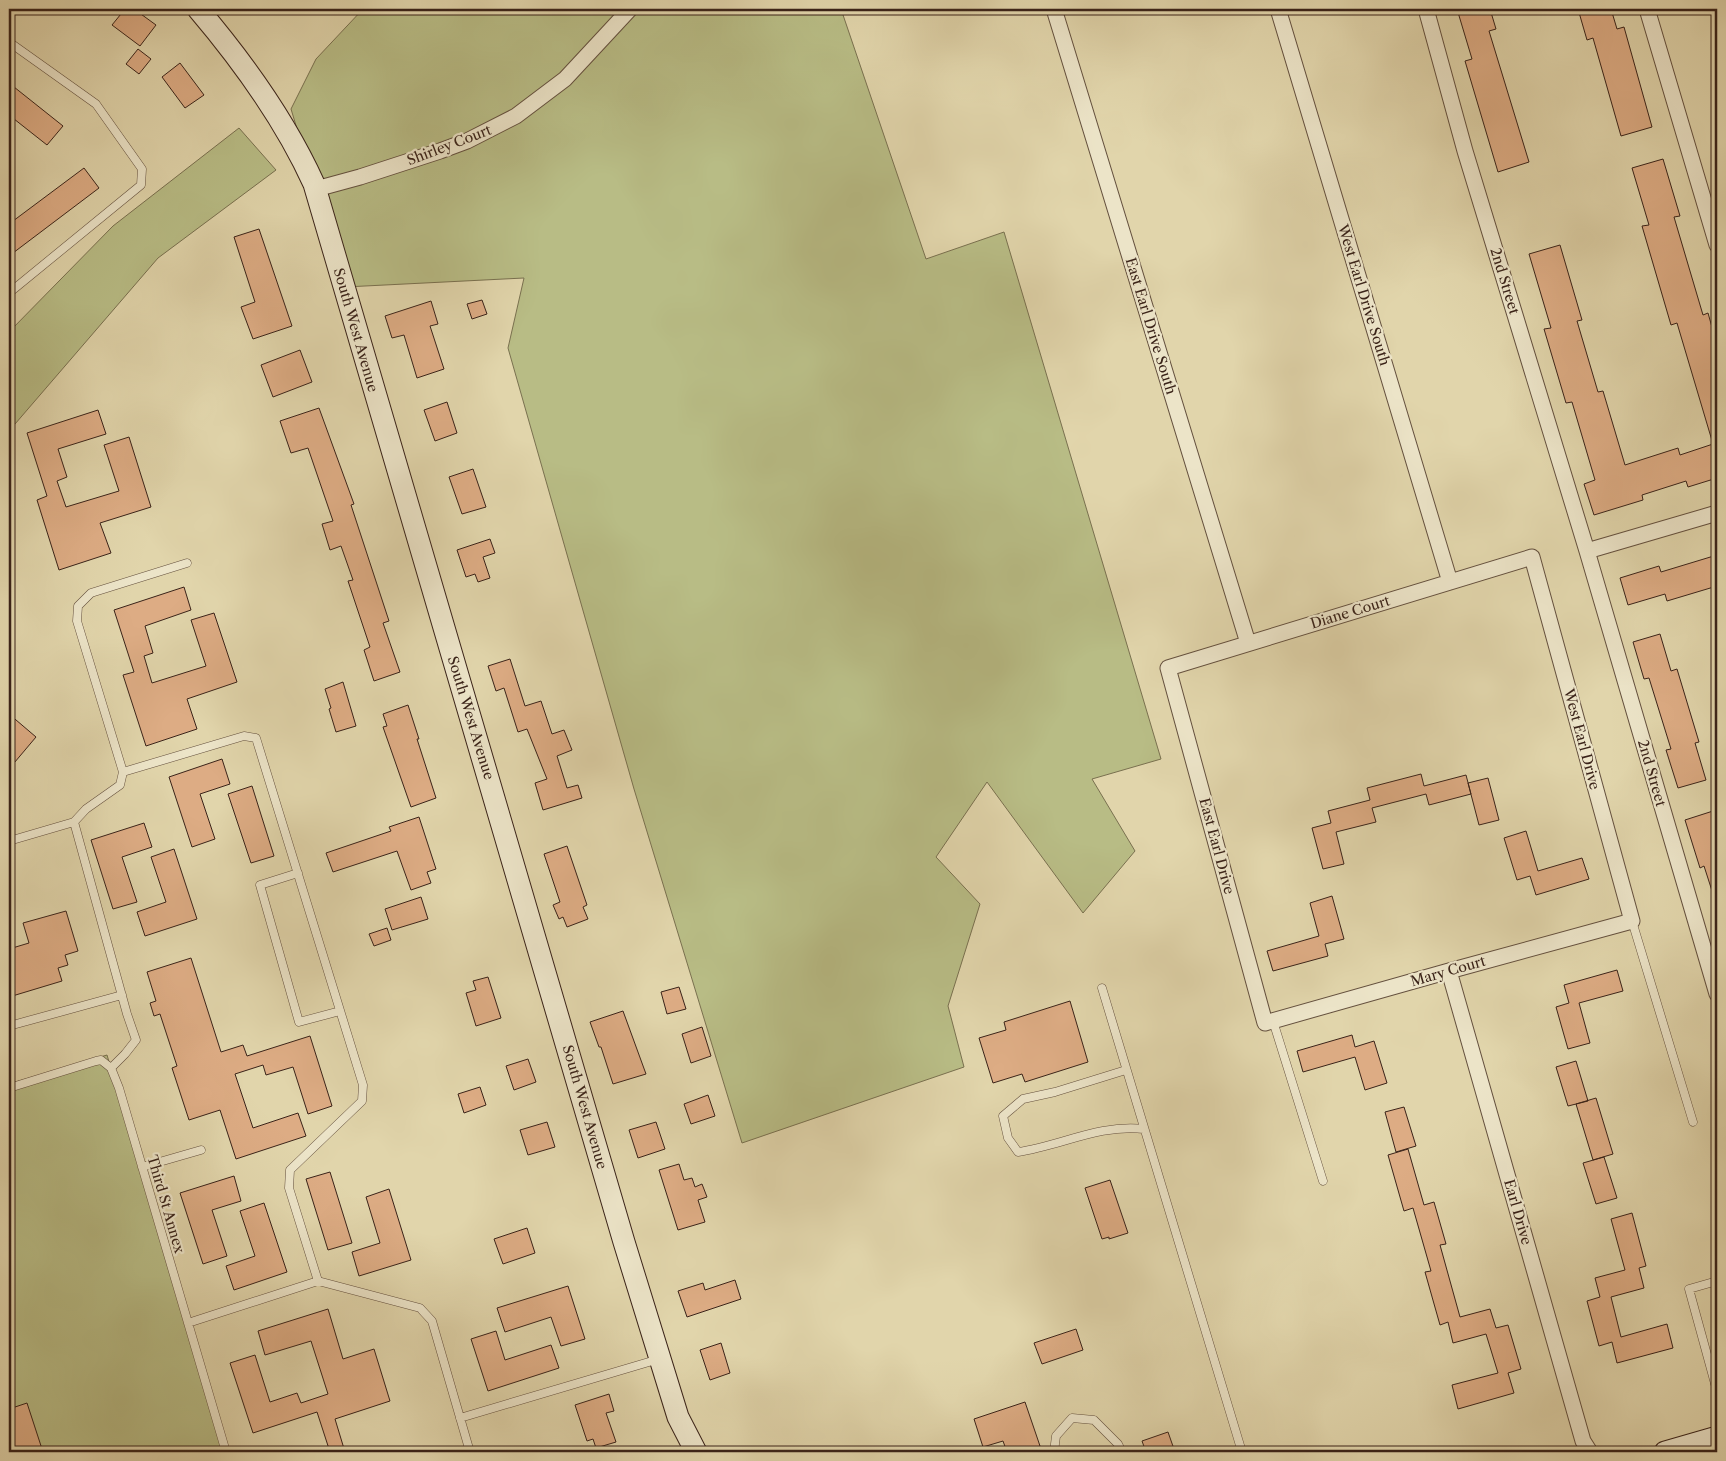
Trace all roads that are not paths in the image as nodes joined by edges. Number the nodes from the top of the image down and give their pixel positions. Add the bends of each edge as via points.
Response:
1 (198, 9) edge
2 (630, 9) edge
3 (1054, 9) edge
4 (1278, 9) edge
5 (1426, 9) edge
6 (1646, 9) edge
7 (9, 42) edge
8 (316, 189) junction
9 (1717, 245) edge
10 (9, 293) edge
11 (1717, 513) edge
12 (1587, 552) junction
13 (1532, 557) joint
14 (187, 563) dead end
15 (1450, 582) junction
16 (1248, 644) junction
17 (1168, 668) joint
18 (123, 772) junction
19 (74, 822) junction
20 (9, 842) edge
21 (298, 872) junction
22 (1632, 922) junction
23 (1449, 971) junction
24 (1102, 988) dead end
25 (1717, 994) edge
26 (122, 995) junction
27 (340, 1011) junction
28 (1269, 1022) junction
29 (9, 1026) edge
30 (111, 1068) junction
31 (1126, 1070) junction
32 (9, 1088) edge
33 (1693, 1122) dead end
34 (1144, 1129) junction
35 (200, 1150) dead end
36 (142, 1166) junction
37 (1323, 1180) dead end
38 (318, 1281) junction
39 (1717, 1281) edge
40 (188, 1323) junction
41 (661, 1359) junction
42 (1717, 1391) edge
43 (460, 1418) junction
44 (1717, 1437) edge
45 (226, 1452) edge
46 (470, 1452) edge
47 (696, 1452) edge
48 (1054, 1452) edge
49 (1122, 1452) edge
50 (1242, 1452) edge
51 (1590, 1452) edge
52 (1665, 1452) edge

1 - 8 street, South West Avenue via 225,40 278,118
2 - 8 street, Shirley Court via 565,79 516,116 440,151
3 - 16 street, East Earl Drive South
4 - 15 street, West Earl Drive South
5 - 12 street, 2nd Street via 1465,150
6 - 9 street
7 - 10 lane via 96,104 143,175 141,185
8 - 41 street, South West Avenue
11 - 12 street
12 - 25 street, 2nd Street
13 - 15 street, Diane Court
13 - 22 street, West Earl Drive
14 - 18 lane via 91,593 78,606 77,621
15 - 16 street, Diane Court
16 - 17 street, Diane Court
17 - 28 street, East Earl Drive
18 - 19 lane via 120,785 86,809
18 - 21 lane via 244,736 256,738
19 - 20 lane
19 - 26 lane
21 - 27 lane
21 - 27 lane via 260,885 299,1022
22 - 23 street, Mary Court
22 - 33 lane
23 - 28 street, Mary Court
23 - 51 street, Earl Drive via 1583,1441
24 - 31 lane
26 - 29 lane
26 - 30 lane via 136,1040
27 - 38 lane via 363,1085 362,1101 290,1170 289,1188
28 - 37 lane
30 - 32 lane via 101,1060
30 - 36 lane, Third St Annex
31 - 34 lane
31 - 34 lane via 1023,1099 1003,1116 1008,1138 1018,1152 1086,1134 1126,1127
34 - 50 lane
35 - 36 lane
36 - 40 lane, Third St Annex
38 - 40 lane
38 - 43 lane via 420,1308 432,1322
39 - 42 lane via 1689,1289
40 - 45 lane, Third St Annex
41 - 43 lane
41 - 47 street, South West Avenue via 678,1417
43 - 46 lane
44 - 52 street
48 - 49 lane via 1056,1436 1072,1418 1094,1420

